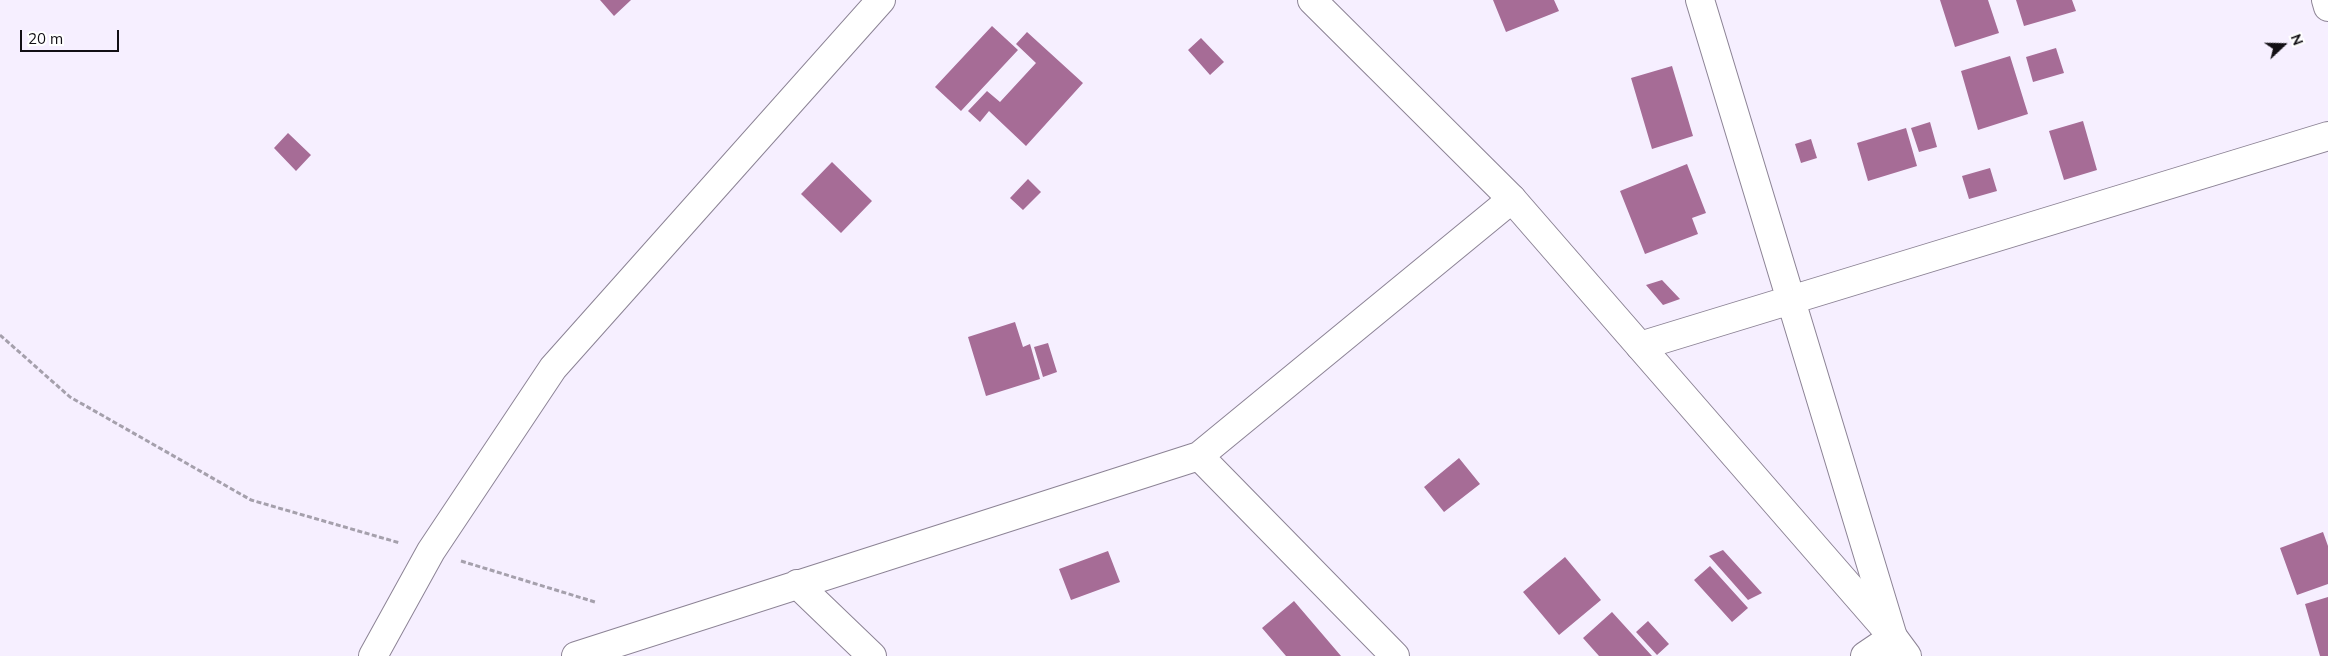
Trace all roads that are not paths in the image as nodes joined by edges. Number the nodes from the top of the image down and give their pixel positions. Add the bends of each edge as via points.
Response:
1 (881, 0) edge
2 (1312, 0) edge
3 (1700, 0) edge
4 (2326, 0) edge
5 (2328, 8) edge
6 (2328, 136) edge
7 (1512, 199) junction
8 (1791, 301) junction
9 (1640, 346) junction
10 (1199, 456) junction
11 (797, 584) junction
12 (1900, 646) edge
13 (372, 656) edge
14 (576, 656) edge
15 (872, 656) edge
16 (1395, 656) edge
17 (1865, 656) edge

1 - 13 main road via 553,368 431,551
2 - 7 main road
3 - 8 main road
4 - 5 main road
6 - 8 main road
7 - 9 main road
7 - 10 main road
8 - 9 main road
8 - 12 main road
9 - 12 main road
10 - 11 main road
10 - 16 main road
11 - 14 main road
11 - 15 main road
12 - 17 main road

